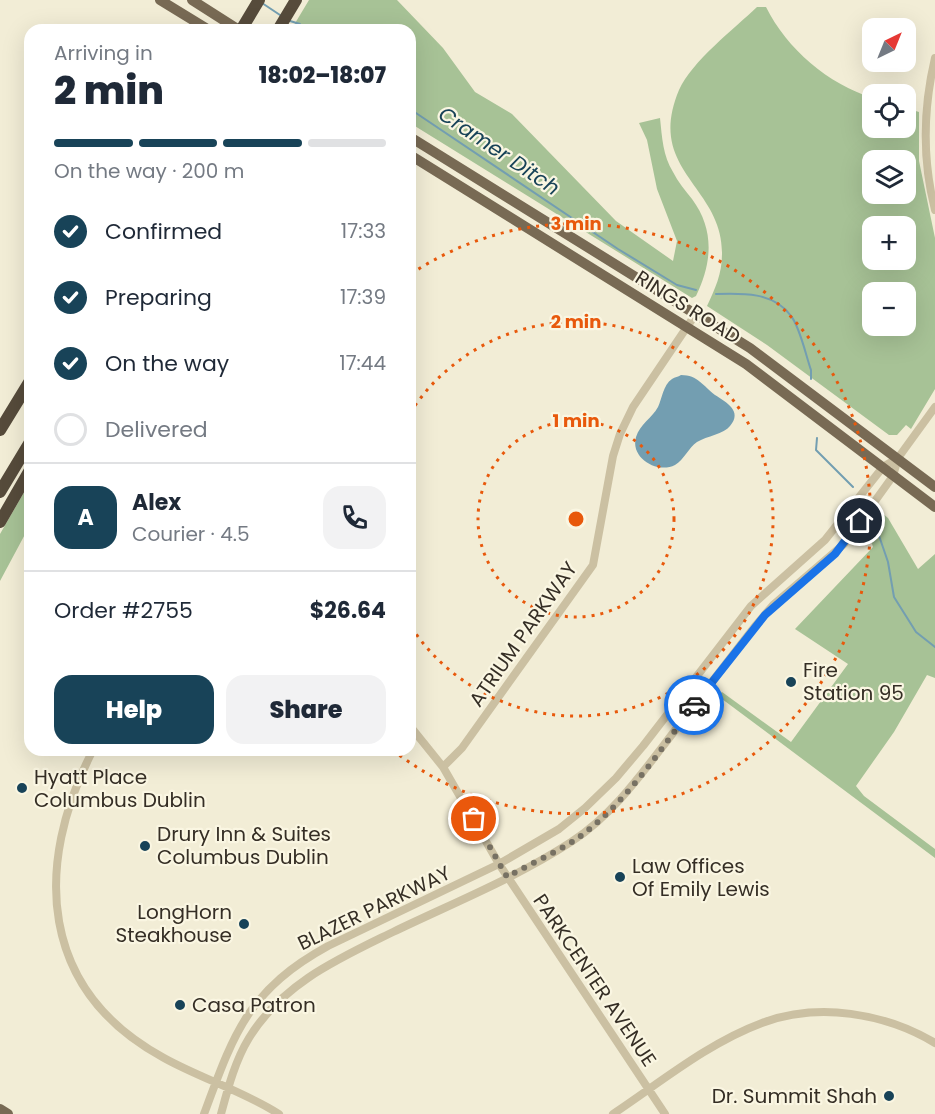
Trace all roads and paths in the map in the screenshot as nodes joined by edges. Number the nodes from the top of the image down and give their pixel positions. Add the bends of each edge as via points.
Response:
1 (160, 0) edge
2 (192, 0) edge
3 (259, 0) edge
4 (296, 0) edge
5 (199, 24) edge
6 (230, 24) edge
7 (244, 24) edge
8 (282, 24) edge
9 (935, 58) edge
10 (416, 142) edge
11 (416, 159) edge
12 (935, 210) edge
13 (695, 315) junction
14 (688, 328) junction
15 (24, 391) edge
16 (935, 407) edge
17 (2, 427) edge
18 (24, 452) edge
19 (898, 458) junction
20 (883, 467) junction
21 (894, 476) junction
22 (24, 480) edge
23 (935, 487) edge
24 (0, 492) edge
25 (935, 507) edge
26 (0, 522) edge
27 (416, 733) edge
28 (90, 756) edge
29 (443, 767) junction
30 (499, 864) junction
31 (507, 877) junction
32 (935, 1043) edge
33 (216, 1081) junction
34 (229, 1087) junction
35 (649, 1090) junction
36 (0, 1109) edge
37 (8, 1114) edge
38 (204, 1114) edge
39 (221, 1114) edge
40 (279, 1114) edge
41 (613, 1114) edge
42 (665, 1114) edge

1 - 5 main road
2 - 6 main road
3 - 7 highway
4 - 8 highway
9 - 12 street via 925,135
10 - 13 main road, RINGS ROAD
11 - 14 main road, RINGS ROAD
13 - 14 street, ATRIUM PARKWAY
13 - 19 main road, RINGS ROAD via 788,375
14 - 20 main road, RINGS ROAD via 754,370
14 - 29 street, ATRIUM PARKWAY via 633,407 620,434 593,565 462,748
15 - 17 highway
16 - 19 street, BLAZER PARKWAY
18 - 24 highway
19 - 20 street, BLAZER PARKWAY
19 - 21 street, BLAZER PARKWAY
19 - 23 main road, RINGS ROAD
20 - 21 main road, RINGS ROAD
20 - 30 street, BLAZER PARKWAY via 825,540 751,606 616,778 571,820
21 - 25 main road, RINGS ROAD
21 - 31 street, BLAZER PARKWAY via 835,554 773,605 756,625 630,789 572,842
22 - 26 highway
27 - 29 street, PARKCENTER AVENUE
28 - 33 street via 66,819 55,874 57,922 71,959 94,999 129,1034 165,1059
29 - 30 street, PARKCENTER AVENUE
30 - 31 street, PARKCENTER AVENUE
30 - 33 street, BLAZER PARKWAY via 328,946 293,967 246,1014
31 - 34 street, BLAZER PARKWAY via 302,980 254,1031
31 - 35 street, PARKCENTER AVENUE
32 - 35 street via 868,1016 802,1014 763,1022 708,1050
33 - 34 street
33 - 38 street, BLAZER PARKWAY
34 - 39 street, BLAZER PARKWAY
34 - 40 street
35 - 41 street
35 - 42 street, PARKCENTER AVENUE
36 - 37 main road

